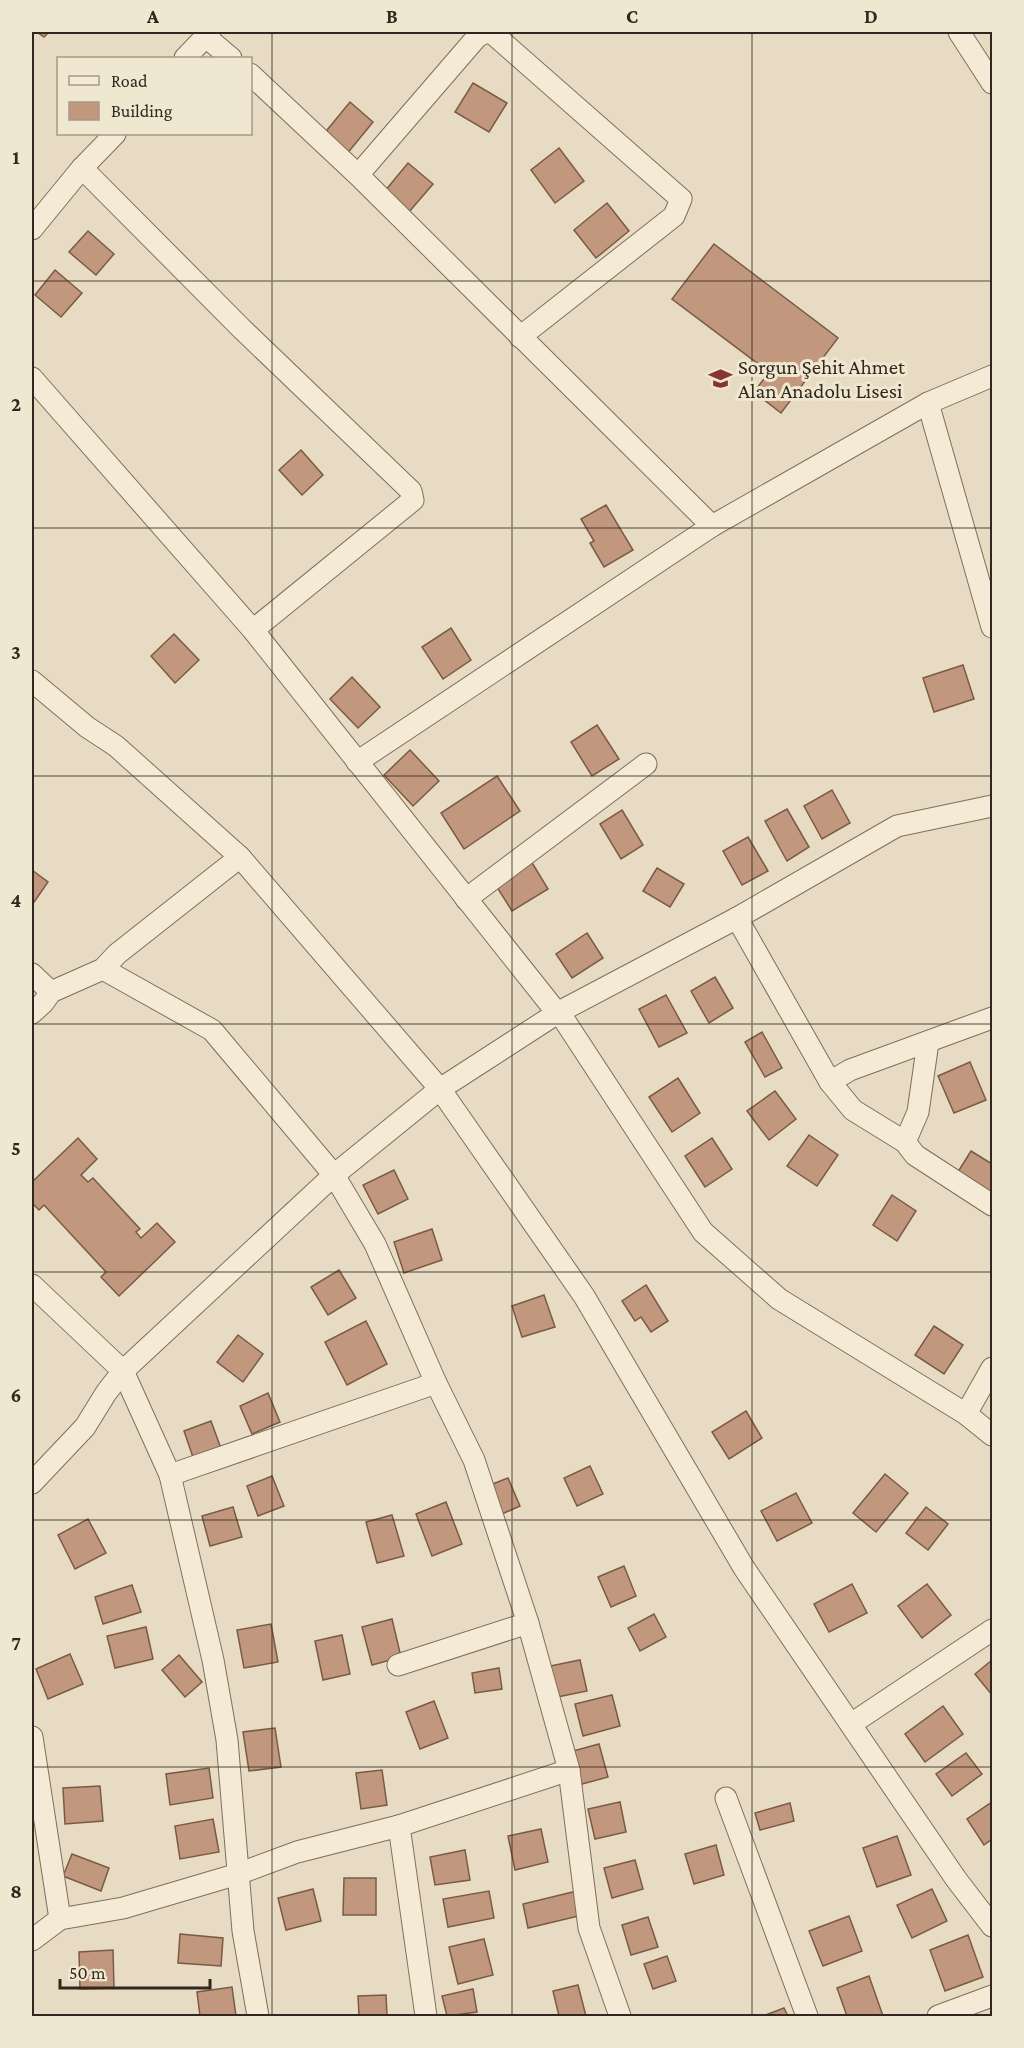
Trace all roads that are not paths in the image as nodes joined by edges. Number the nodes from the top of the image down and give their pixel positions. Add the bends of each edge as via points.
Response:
1 (486, 32) edge
2 (491, 32) edge
3 (959, 32) edge
4 (208, 34) edge
5 (186, 57) edge
6 (230, 57) edge
7 (986, 60) edge
8 (252, 76) edge
9 (993, 83) edge
10 (114, 135) edge
11 (82, 168) junction
12 (358, 175) junction
13 (32, 229) edge
14 (520, 337) junction
15 (993, 376) edge
16 (32, 378) edge
17 (928, 403) junction
18 (712, 526) junction
19 (993, 627) edge
20 (253, 630) junction
21 (32, 681) edge
22 (357, 762) junction
23 (646, 764) dead end
24 (993, 806) edge
25 (240, 857) junction
26 (466, 899) junction
27 (737, 918) junction
28 (103, 969) junction
29 (32, 974) edge
30 (51, 992) junction
31 (559, 1012) junction
32 (32, 1013) edge
33 (993, 1018) edge
34 (928, 1042) junction
35 (830, 1082) junction
36 (440, 1089) junction
37 (905, 1142) junction
38 (334, 1175) junction
39 (993, 1205) edge
40 (32, 1285) edge
41 (993, 1368) edge
42 (123, 1371) junction
43 (436, 1383) junction
44 (966, 1414) junction
45 (993, 1435) edge
46 (171, 1475) junction
47 (32, 1483) edge
48 (528, 1623) junction
49 (993, 1630) edge
50 (398, 1665) dead end
51 (851, 1724) junction
52 (32, 1737) edge
53 (569, 1770) junction
54 (726, 1798) dead end
55 (399, 1826) junction
56 (238, 1874) junction
57 (60, 1919) junction
58 (993, 1926) edge
59 (32, 1940) edge
60 (993, 1996) edge
61 (258, 2016) edge
62 (426, 2016) edge
63 (620, 2016) edge
64 (807, 2016) edge
65 (938, 2016) edge

1 - 12 street via 477,37
2 - 14 street via 681,199 674,216
3 - 7 street
4 - 5 street
4 - 6 street
7 - 9 street
8 - 12 street
10 - 11 street
11 - 13 street
11 - 20 street via 411,491 413,500
12 - 14 street
14 - 18 street
15 - 17 street
16 - 20 street
17 - 18 street
17 - 19 street
18 - 22 street
20 - 22 street
21 - 25 street via 116,746
22 - 26 street
23 - 26 street
24 - 27 street via 897,826
25 - 28 street
25 - 36 street
26 - 31 street
27 - 31 street
27 - 35 street
28 - 30 street
28 - 38 street via 212,1030
29 - 30 street
30 - 32 street
31 - 36 street
31 - 44 street via 703,1232 779,1299
33 - 34 street
34 - 35 street via 850,1070
34 - 37 street via 918,1112
35 - 37 street via 853,1110
36 - 38 street
36 - 51 street via 584,1296 744,1568
37 - 39 street via 915,1155
38 - 42 street
38 - 43 street via 375,1244
40 - 42 street
41 - 44 street
42 - 46 street
42 - 47 street via 85,1427
43 - 46 street
43 - 48 street via 474,1460
44 - 45 street
46 - 56 street via 227,1740
48 - 50 street
48 - 53 street
49 - 51 street
51 - 58 street via 956,1879
52 - 57 street
53 - 55 street
53 - 63 street via 589,1928
54 - 64 street
55 - 56 street via 297,1852
55 - 62 street
56 - 57 street via 123,1908
56 - 61 street
57 - 59 street
60 - 65 street

